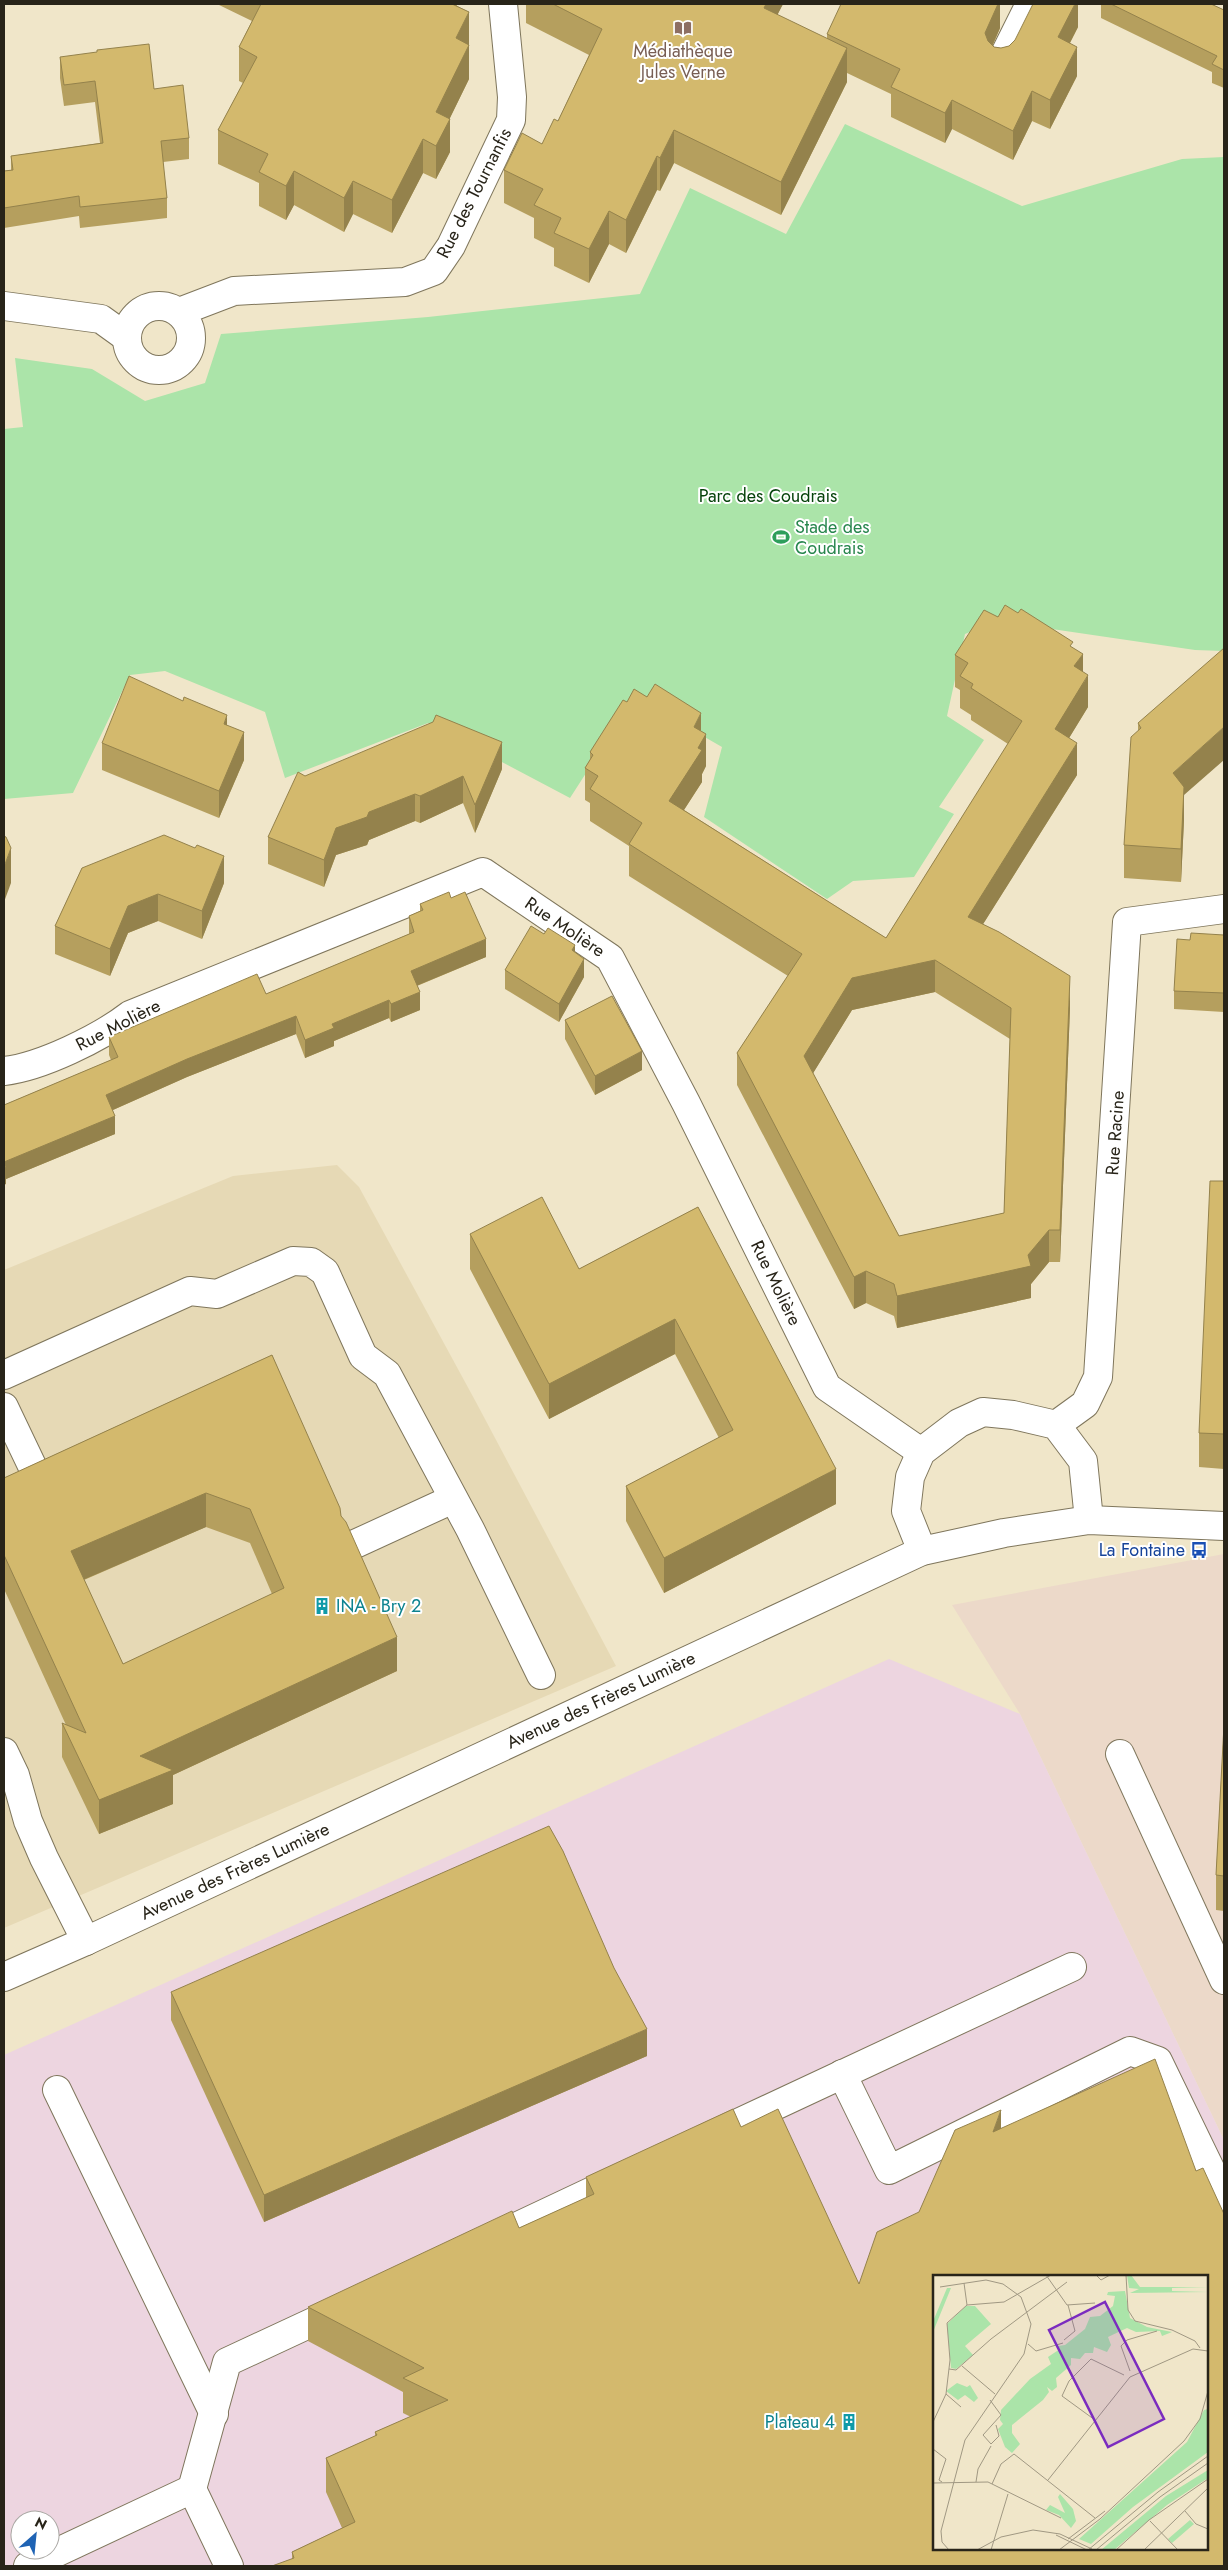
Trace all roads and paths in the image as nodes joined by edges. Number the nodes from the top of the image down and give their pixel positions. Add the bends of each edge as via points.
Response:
1 (503, 4) edge
2 (1030, 4) edge
3 (1001, 62) edge
4 (4, 306) edge
5 (179, 312) junction
6 (126, 337) junction
7 (1224, 909) edge
8 (4, 1071) edge
9 (4, 1375) edge
10 (4, 1407) edge
11 (1056, 1425) junction
12 (921, 1452) junction
13 (35, 1472) edge
14 (453, 1499) junction
15 (1089, 1520) junction
16 (1224, 1526) edge
17 (355, 1544) edge
18 (922, 1551) junction
19 (541, 1675) dead end
20 (4, 1752) edge
21 (1120, 1754) dead end
22 (86, 1941) junction
23 (1072, 1966) dead end
24 (4, 1977) edge
25 (1224, 1980) edge
26 (842, 2074) junction
27 (57, 2090) dead end
28 (679, 2150) edge
29 (643, 2168) edge
30 (1224, 2197) edge
31 (462, 2252) edge
32 (363, 2299) edge
33 (214, 2414) junction
34 (192, 2489) junction
35 (45, 2563) edge
36 (229, 2566) edge

1 - 5 street, Rue des Tournanfis via 512,97 511,120 451,246 434,271 405,282 234,291
2 - 3 street
4 - 6 street via 101,319
5 - 6 street via 165,305 149,306 136,314 128,326
5 - 6 street via 188,323 191,343 187,354 170,368 156,370 145,367 134,358
7 - 11 street, Rue Racine via 1127,922 1098,1377 1085,1404
8 - 12 street, Rue Molière via 25,1069 110,1030 130,1015 483,872 610,958 827,1387
9 - 14 street via 190,1291 217,1294 293,1262 311,1262 325,1272 363,1356 387,1374
10 - 13 street
11 - 12 street via 983,1412 959,1424
11 - 15 street via 1084,1461
12 - 18 street via 910,1477 906,1511
14 - 17 street
14 - 19 street
15 - 16 street, Avenue des Frères Lumière
15 - 18 street, Avenue des Frères Lumière via 1004,1533
18 - 22 street, Avenue des Frères Lumière
20 - 22 street via 44,1858
21 - 25 street
22 - 24 street, Avenue des Frères Lumière
23 - 26 street
26 - 28 street
26 - 30 street via 889,2170 1130,2051 1158,2061
27 - 33 street
29 - 31 street
32 - 33 street via 227,2362
33 - 34 street
34 - 35 street
34 - 36 street

